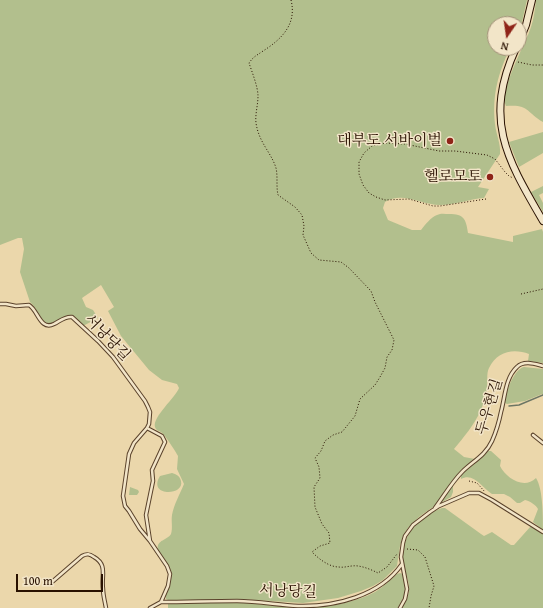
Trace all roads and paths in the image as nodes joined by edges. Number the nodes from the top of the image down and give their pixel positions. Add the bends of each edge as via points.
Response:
1 (291, 0) edge
2 (532, 0) edge
3 (527, 21) edge
4 (511, 58) joint
5 (543, 65) edge
6 (514, 178) dead end
7 (486, 199) dead end
8 (543, 221) edge
9 (543, 289) edge
10 (520, 294) dead end
11 (0, 304) edge
12 (543, 366) edge
13 (147, 428) junction
14 (533, 435) dead end
15 (543, 443) edge
16 (469, 481) dead end
17 (492, 500) junction
18 (434, 509) junction
19 (543, 532) edge
20 (150, 541) junction
21 (401, 554) junction
22 (405, 554) dead end
23 (402, 564) junction
24 (52, 582) dead end
25 (161, 602) junction
26 (106, 608) edge
27 (150, 608) edge
28 (400, 608) edge
29 (428, 608) edge

1 - 21 path via 294,12 291,24 278,40 254,56 249,63 258,95 256,122 261,142 275,167 278,195 302,215 303,235 311,253 319,260 341,262 364,283 371,291 394,340 380,377 360,399 355,416 342,432 325,441 315,458 320,478 314,487 315,507 329,533 330,542 312,552 318,559 329,564 339,567 359,566 378,574 387,567 392,558 400,552
2 - 3 main road
4 - 5 path via 524,64
4 - 8 main road via 502,86 500,127 511,164
6 - 7 path via 509,176 495,159 487,155 439,151 405,144 385,142 372,146 359,162 359,174 363,185 376,197 390,200 409,199 433,206
9 - 10 path
11 - 13 lane, 서낭당길 via 29,305 34,308 41,321 48,325 68,317 73,319 113,357 146,401 150,412
12 - 18 lane, 두우현길 via 526,363 516,368 507,386 491,443 484,454 457,477
13 - 20 lane via 162,436 165,442 151,473 153,481 146,515
13 - 20 lane via 131,449 123,496 128,511
14 - 15 lane
16 - 17 path via 477,483
17 - 18 lane via 479,493 469,493
17 - 19 lane
18 - 21 lane via 408,531
20 - 25 lane via 169,570 170,580
21 - 23 lane
22 - 29 path via 406,549 418,550 425,557 434,586
23 - 25 lane, 서낭당길 via 380,586 368,593 338,602 300,606 237,601
23 - 28 lane via 407,589
24 - 26 lane via 82,556 90,554 101,562 104,568
25 - 27 lane, 서낭당길

